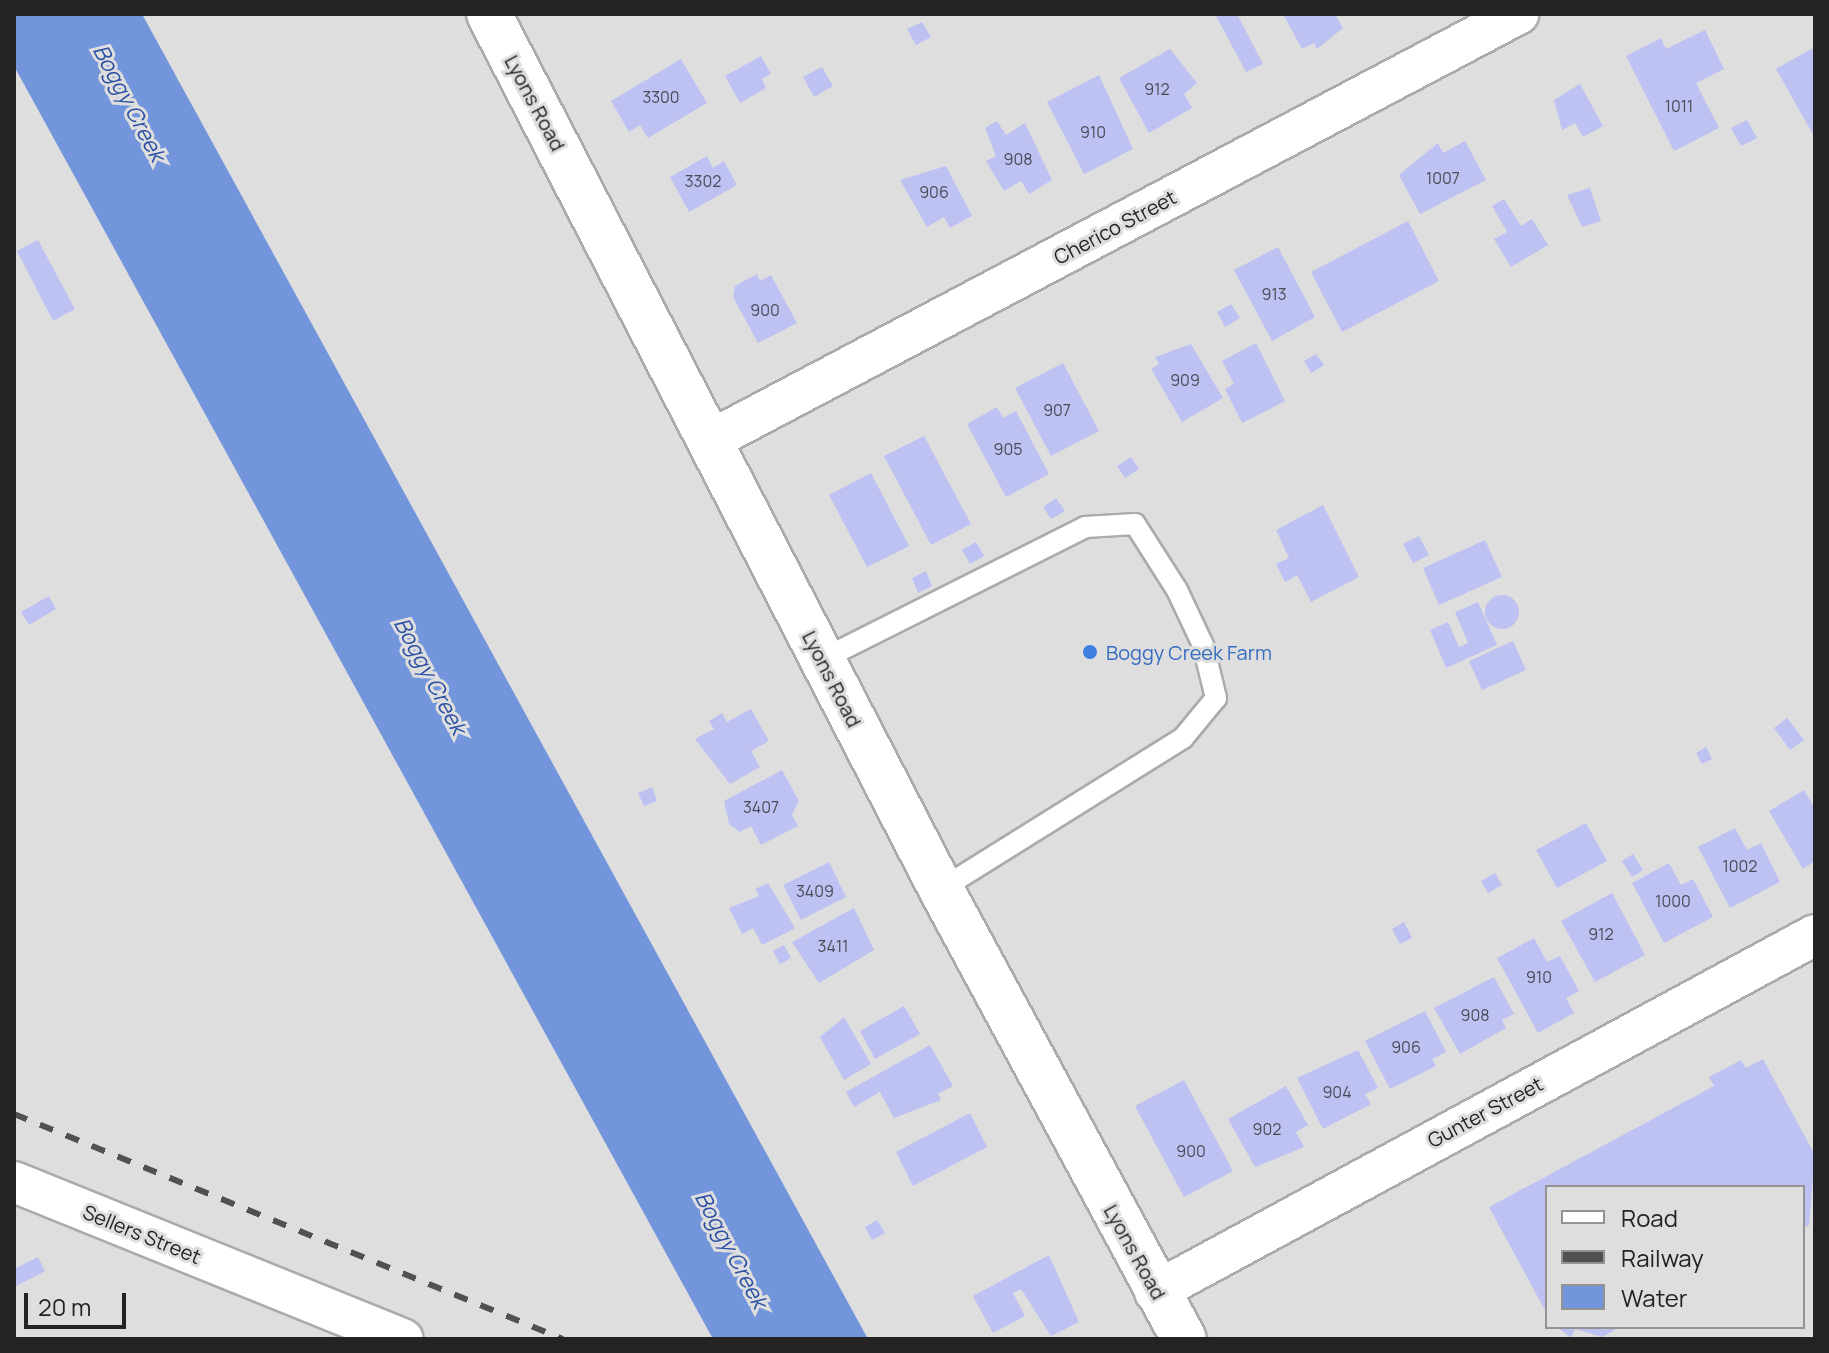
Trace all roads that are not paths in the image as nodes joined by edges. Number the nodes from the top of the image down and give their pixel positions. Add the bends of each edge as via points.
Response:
1 (489, 14) edge
2 (1518, 14) edge
3 (711, 440) junction
4 (821, 660) junction
5 (941, 889) junction
6 (1815, 935) edge
7 (14, 1182) edge
8 (1155, 1292) junction
9 (403, 1339) edge
10 (1184, 1339) edge

1 - 3 street, Lyons Road
2 - 3 street, Cherico Street
3 - 4 street, Lyons Road
4 - 5 street, Lyons Road
4 - 5 lane via 1085,527 1135,524 1177,590 1203,645 1216,698 1183,738
5 - 8 street, Lyons Road
6 - 8 street, Gunter Street
7 - 9 street, Sellers Street
8 - 10 street, Lyons Road

